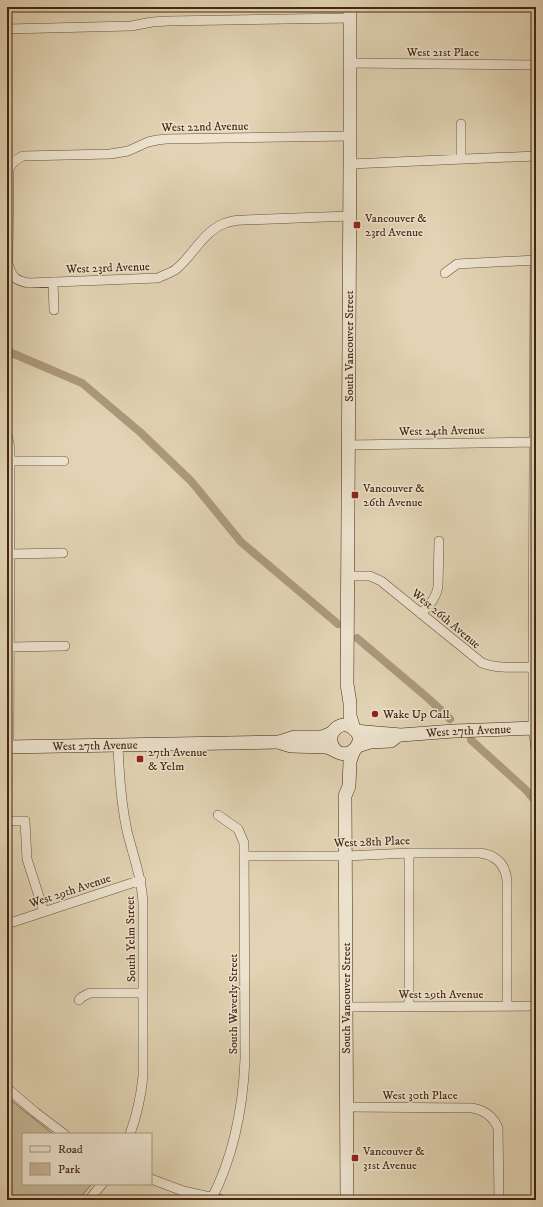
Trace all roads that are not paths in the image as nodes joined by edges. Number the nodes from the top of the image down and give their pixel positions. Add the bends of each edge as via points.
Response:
1 (350, 12) edge
2 (7, 28) edge
3 (350, 63) junction
4 (536, 65) edge
5 (461, 124) dead end
6 (350, 136) junction
7 (536, 156) edge
8 (461, 158) junction
9 (350, 164) junction
10 (350, 216) junction
11 (536, 260) edge
12 (445, 273) dead end
13 (15, 278) joint
14 (53, 282) junction
15 (54, 310) dead end
16 (7, 434) edge
17 (535, 442) edge
18 (349, 445) junction
19 (10, 461) junction
20 (64, 461) dead end
21 (439, 541) dead end
22 (63, 553) dead end
23 (10, 554) junction
24 (347, 576) junction
25 (421, 614) junction
26 (65, 646) dead end
27 (9, 647) junction
28 (533, 667) junction
29 (347, 684) junction
30 (535, 728) edge
31 (355, 730) junction
32 (334, 731) junction
33 (401, 735) junction
34 (279, 742) junction
35 (118, 745) junction
36 (8, 747) edge
37 (356, 748) junction
38 (536, 749) edge
39 (337, 751) junction
40 (345, 796) junction
41 (218, 815) dead end
42 (7, 822) edge
43 (409, 853) junction
44 (244, 856) junction
45 (346, 856) junction
46 (140, 880) junction
47 (44, 912) junction
48 (7, 924) edge
49 (143, 993) junction
50 (79, 1000) dead end
51 (409, 1006) junction
52 (507, 1006) junction
53 (536, 1006) edge
54 (346, 1007) junction
55 (7, 1088) edge
56 (347, 1107) junction
57 (63, 1133) edge
58 (130, 1133) edge
59 (152, 1179) edge
60 (101, 1185) edge
61 (211, 1199) edge
62 (88, 1200) edge
63 (223, 1200) edge
64 (347, 1200) edge
65 (499, 1200) edge

1 - 2 street via 152,22 131,26
1 - 3 street, South Vancouver Street
3 - 4 street, West 21st Place
3 - 6 street, South Vancouver Street
5 - 8 street
6 - 9 street, South Vancouver Street
6 - 13 street, West 22nd Avenue via 166,139 148,142 120,153 28,155 16,159 8,174 8,263
7 - 8 street
8 - 9 street
9 - 10 street, South Vancouver Street
10 - 14 street, West 23rd Avenue via 231,221 213,230 175,270 158,278
10 - 18 street, South Vancouver Street
11 - 12 street via 457,264
11 - 17 street
13 - 14 street, West 23rd Avenue via 29,283
14 - 15 street
16 - 19 street
17 - 18 street, West 24th Avenue
17 - 28 street
18 - 24 street, South Vancouver Street
19 - 20 street
19 - 23 street
21 - 25 street via 436,597
22 - 23 street
23 - 27 street
24 - 25 street, West 26th Avenue via 370,576 381,581
24 - 29 street, South Vancouver Street
25 - 28 street, West 26th Avenue via 482,663 497,667
26 - 27 street
27 - 36 street
28 - 30 street
29 - 31 street, South Vancouver Street via 350,716
29 - 32 street, South Vancouver Street via 341,714
30 - 33 street, West 27th Avenue
30 - 38 street
31 - 32 street, West 27th Avenue via 346,725
31 - 33 street, West 27th Avenue
31 - 37 street via 359,736
32 - 34 street, West 27th Avenue via 322,737 295,737
32 - 39 street via 330,741
33 - 37 street, West 27th Avenue via 391,740 370,742
34 - 35 street, West 27th Avenue
34 - 39 street, West 27th Avenue via 291,746 326,747
35 - 36 street, West 27th Avenue
35 - 46 street, South Yelm Street via 124,813
37 - 39 street, West 27th Avenue via 345,754
37 - 40 street, South Vancouver Street via 350,760 349,786
39 - 40 street, South Vancouver Street via 340,762 340,787
40 - 45 street, South Vancouver Street
41 - 44 street, South Waverly Street via 238,829 244,843
42 - 47 street via 25,821 26,859
43 - 45 street, West 28th Place
43 - 51 street
43 - 52 street, West 28th Place via 487,854 498,860 505,868
44 - 45 street, West 28th Place
44 - 61 street, South Waverly Street via 243,1094 231,1150
45 - 54 street, South Vancouver Street
46 - 47 street, West 29th Avenue
46 - 49 street, South Yelm Street via 143,904
47 - 48 street, West 29th Avenue
49 - 50 street via 90,993
49 - 58 street, South Yelm Street via 143,1076 138,1111
51 - 52 street, West 29th Avenue
51 - 54 street, West 29th Avenue
52 - 53 street, West 29th Avenue
54 - 56 street, South Vancouver Street
55 - 57 street
56 - 64 street, South Vancouver Street
56 - 65 street, West 30th Place via 472,1108 486,1112 495,1122 499,1134
59 - 61 street
60 - 62 street
61 - 63 street

